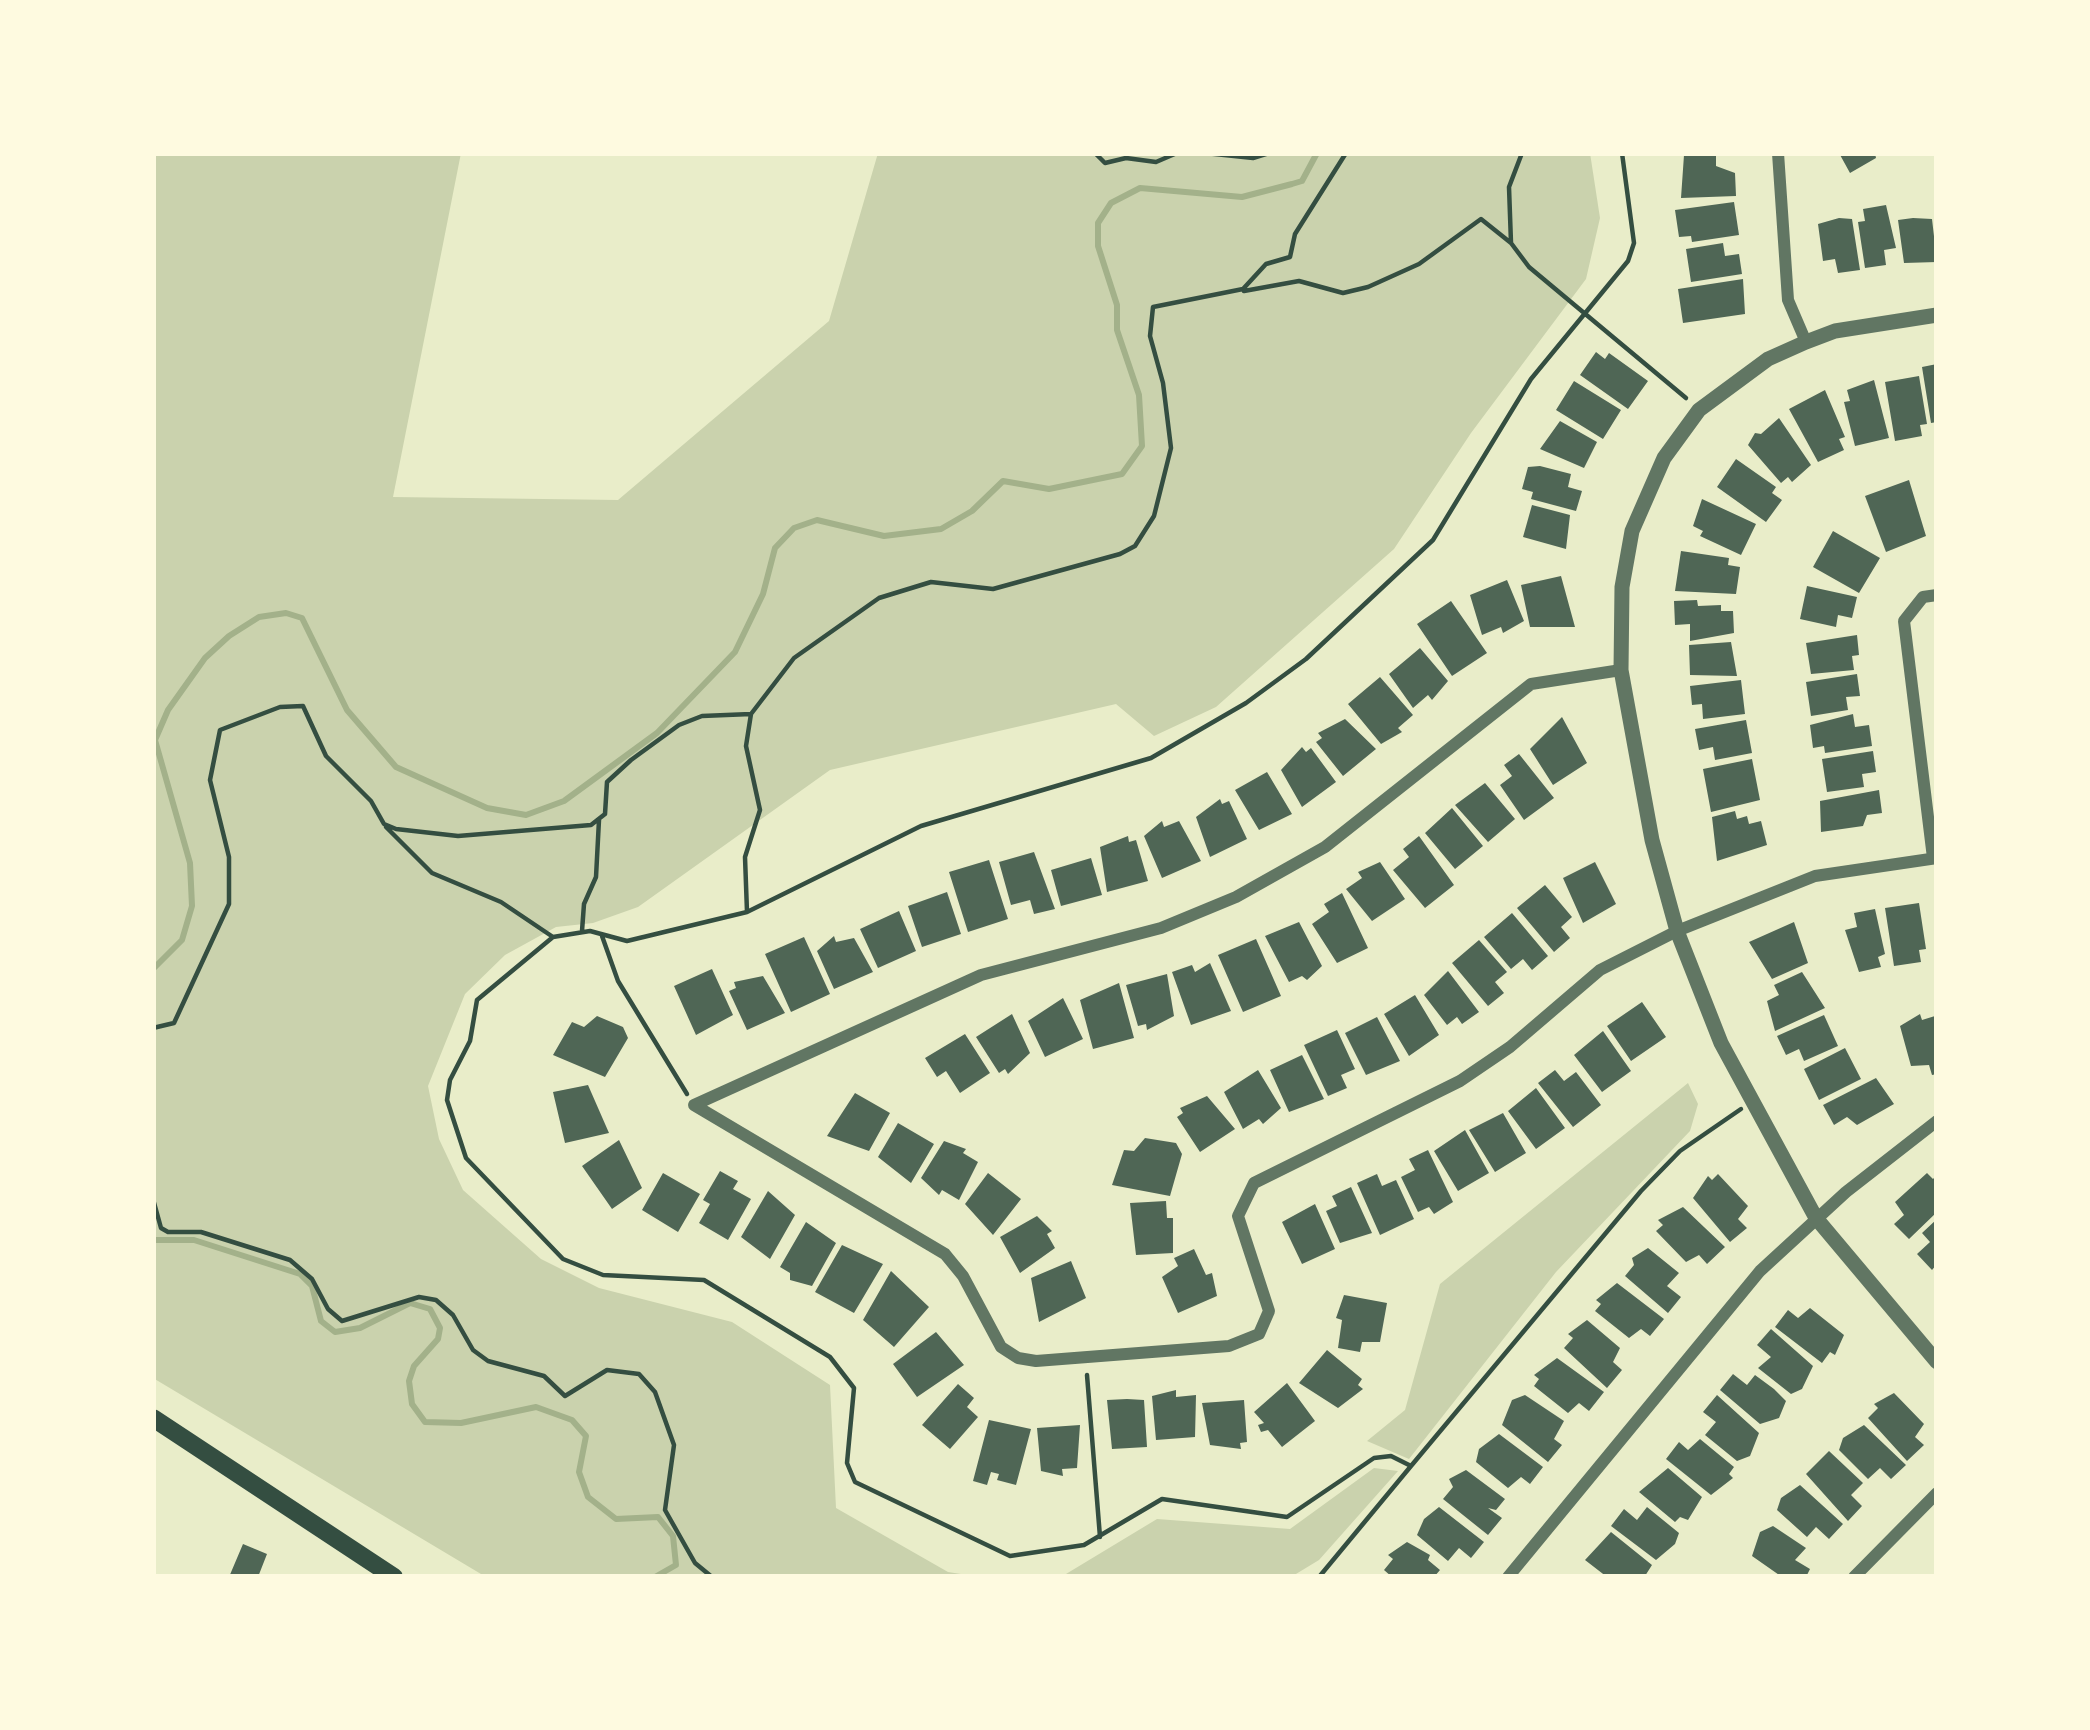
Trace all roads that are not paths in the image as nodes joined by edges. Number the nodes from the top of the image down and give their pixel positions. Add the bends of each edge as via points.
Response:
1 (1778, 153) edge
2 (1937, 315) edge
3 (1806, 342) junction
4 (1937, 595) edge
5 (1622, 670) junction
6 (1935, 858) edge
7 (1677, 931) junction
8 (1937, 1121) edge
9 (1816, 1218) junction
10 (1937, 1362) edge
11 (153, 1418) edge
12 (1937, 1493) edge
13 (394, 1577) edge
14 (1508, 1577) edge
15 (1854, 1577) edge

1 - 3 street via 1788,300
2 - 3 street
3 - 5 street via 1768,358 1699,410 1664,458 1632,531
4 - 6 street via 1923,597 1904,621
5 - 7 street
5 - 7 street via 1531,684 1325,847 1236,897 1161,928 981,975 694,1105 945,1254 1007,1353 1036,1361 1251,1340 1269,1312 1238,1216 1254,1183 1460,1081 1600,970
6 - 7 street via 1815,876
7 - 9 street via 1751,1104
8 - 9 street
9 - 10 street
9 - 14 street via 1741,1292
11 - 13 main road
12 - 15 street

